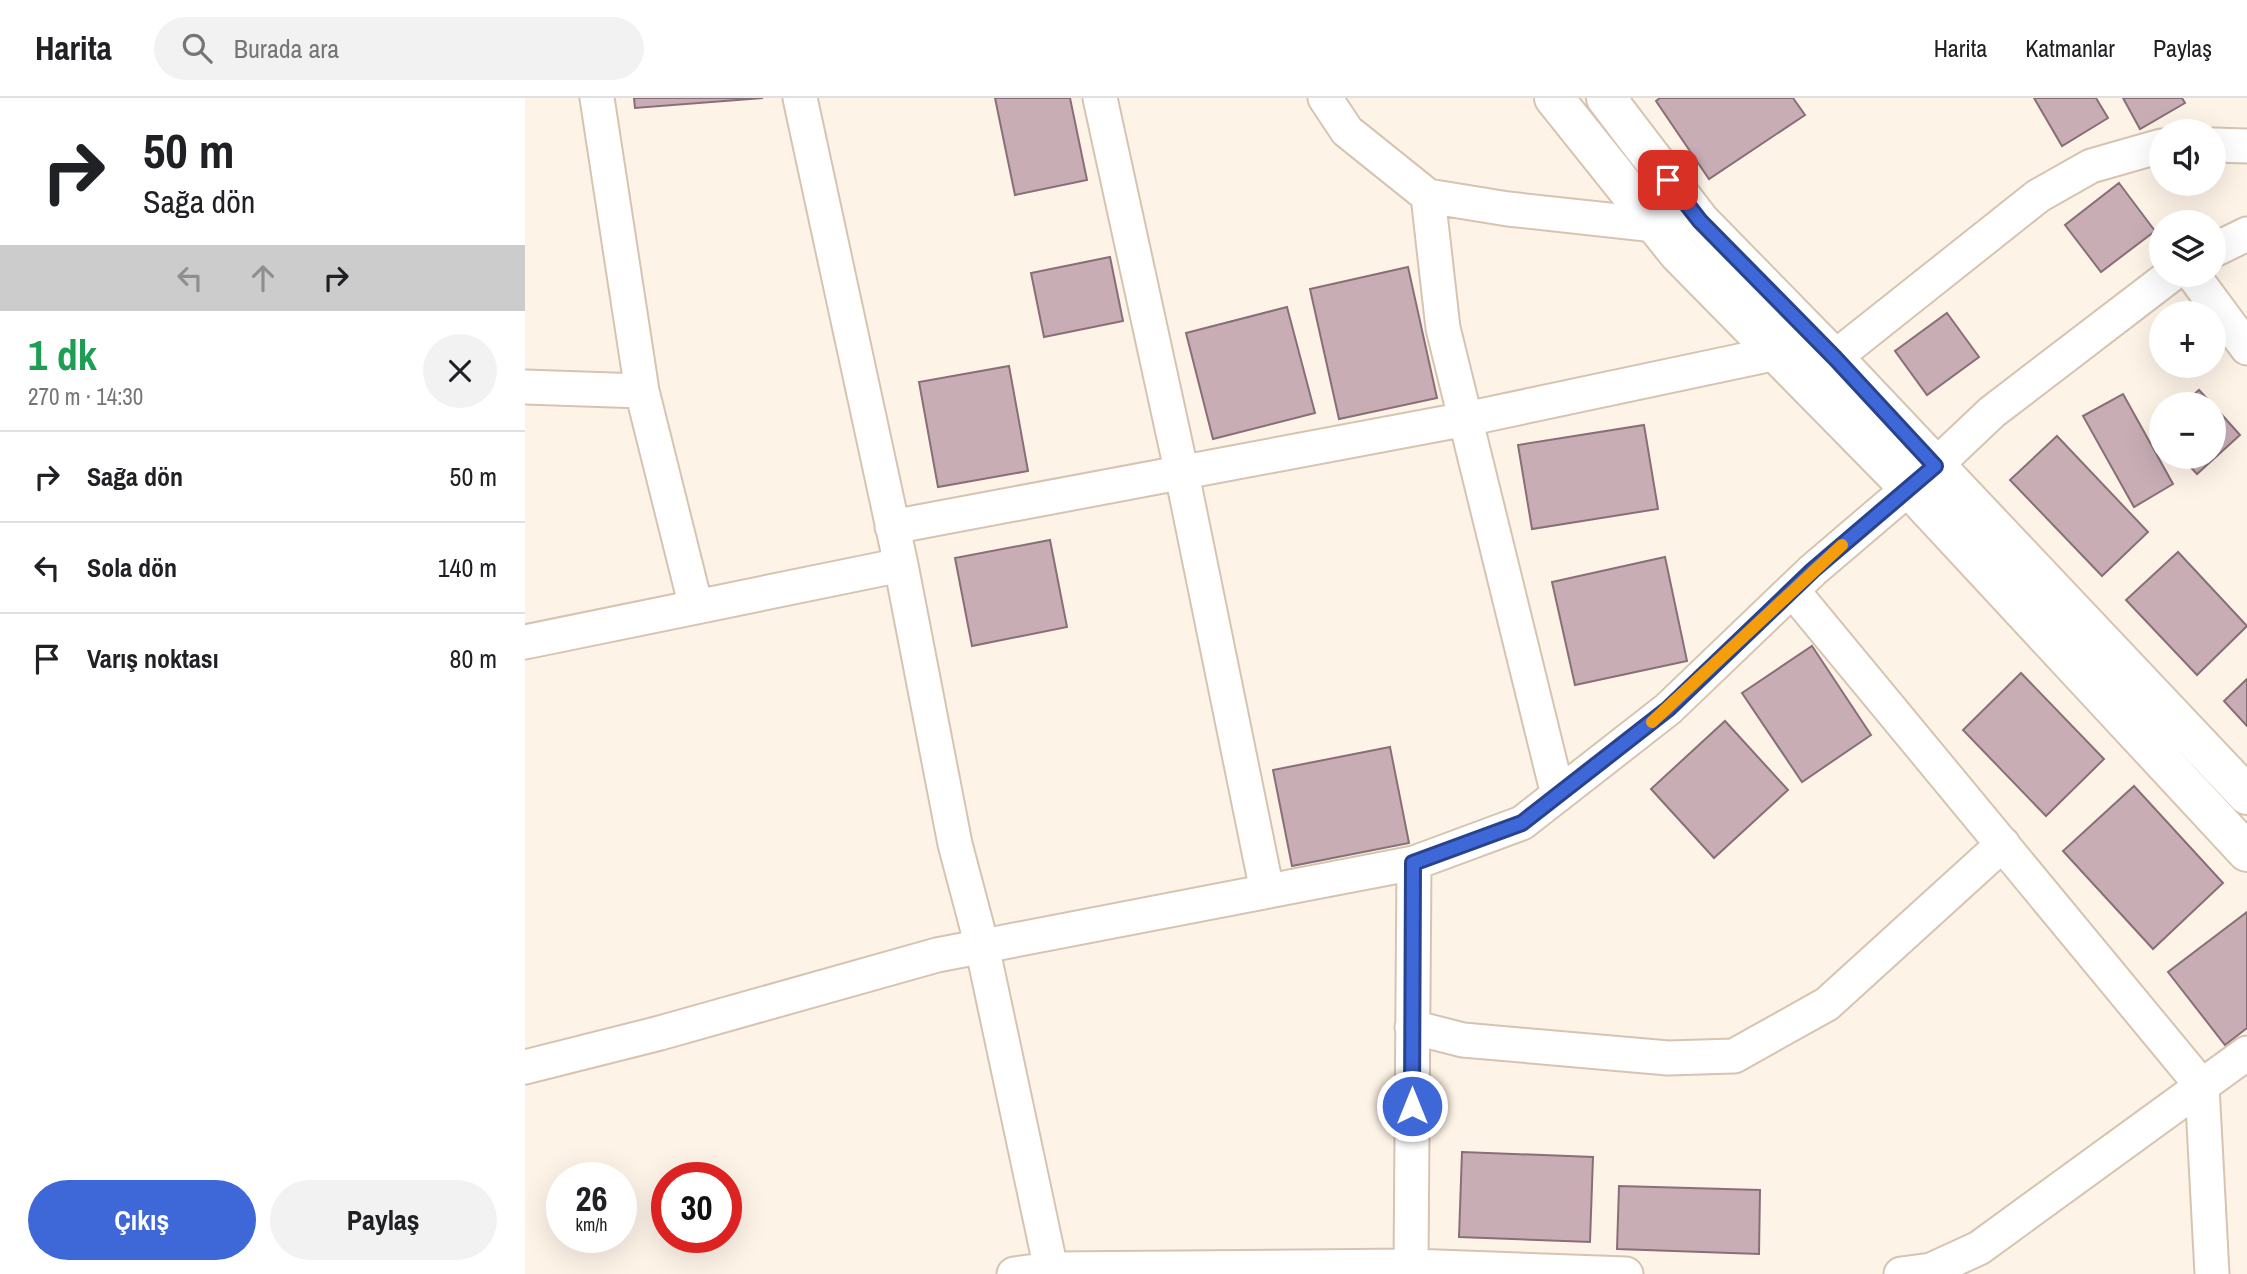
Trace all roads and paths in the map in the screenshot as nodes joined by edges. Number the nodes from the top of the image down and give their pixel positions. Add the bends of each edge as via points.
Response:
1 (597, 98) edge
2 (800, 98) edge
3 (1100, 98) edge
4 (1325, 98) edge
5 (1554, 98) edge
6 (1606, 98) edge
7 (2226, 145) edge
8 (2247, 146) edge
9 (2149, 149) edge
10 (1428, 196) junction
11 (1655, 225) junction
12 (2247, 234) edge
13 (2226, 244) edge
14 (2155, 287) edge
15 (2202, 287) edge
16 (2247, 348) edge
17 (1777, 353) junction
18 (1835, 358) junction
19 (525, 387) edge
20 (642, 391) junction
21 (1466, 419) junction
22 (1182, 474) junction
23 (1922, 477) junction
24 (893, 527) junction
25 (901, 565) junction
26 (1791, 590) junction
27 (696, 607) junction
28 (525, 642) edge
29 (1559, 795) junction
30 (2247, 795) edge
31 (2003, 844) junction
32 (2247, 852) edge
33 (1413, 863) junction
34 (1267, 891) junction
35 (982, 946) junction
36 (1412, 1027) junction
37 (2247, 1053) edge
38 (525, 1067) edge
39 (2202, 1086) junction
40 (1411, 1266) junction
41 (1052, 1272) edge
42 (1014, 1274) edge
43 (1626, 1274) edge
44 (1901, 1274) edge
45 (2212, 1274) edge

1 - 20 street
2 - 24 street
3 - 22 street
4 - 10 street via 1347,131
5 - 11 main road
6 - 18 main road via 1700,221
7 - 8 street
9 - 18 street via 2091,166 2038,196
10 - 11 street
10 - 21 street via 1443,328
11 - 17 main road
12 - 13 street
14 - 23 street via 1992,412
15 - 16 street
17 - 21 street
17 - 23 main road
18 - 23 main road
19 - 20 street
20 - 27 street
21 - 22 street
21 - 29 street
22 - 24 street
22 - 34 street
23 - 26 street
23 - 30 main road
23 - 32 main road
24 - 25 street
25 - 27 street
25 - 35 street via 955,844
26 - 29 street via 1668,709
26 - 31 street
27 - 28 street
29 - 33 street via 1522,823
31 - 36 street via 1827,1004 1734,1056 1668,1058 1463,1040
31 - 39 street
33 - 34 street
33 - 36 street
34 - 35 street
35 - 38 street
35 - 41 street
36 - 40 street
37 - 39 street
39 - 44 street via 1979,1248 1931,1270
39 - 45 street
40 - 41 street
40 - 43 street
41 - 42 street

